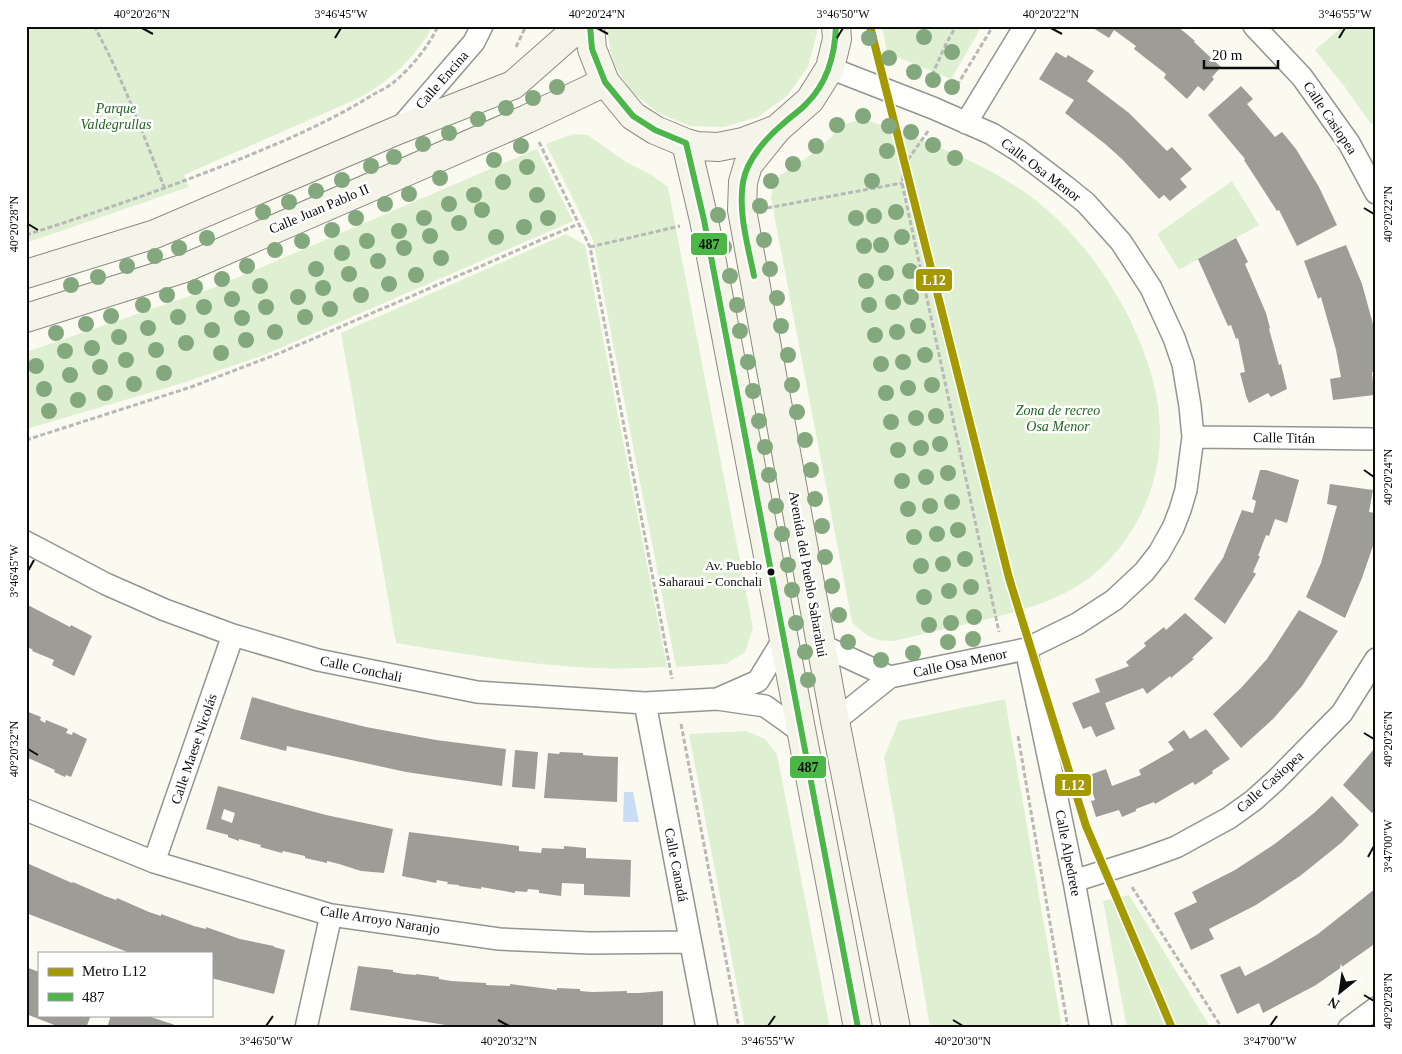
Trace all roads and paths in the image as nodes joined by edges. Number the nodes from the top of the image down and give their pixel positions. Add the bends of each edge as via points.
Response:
1 (94, 26) edge
2 (438, 26) edge
3 (482, 26) edge
4 (580, 26) edge
5 (590, 26) edge
6 (836, 26) edge
7 (956, 26) edge
8 (1025, 26) edge
9 (1254, 26) edge
10 (830, 68) junction
11 (605, 82) junction
12 (929, 82) dead end
13 (887, 90) junction
14 (966, 123) junction
15 (777, 128) junction
16 (398, 130) junction
17 (686, 142) junction
18 (902, 183) dead end
19 (165, 189) junction
20 (1376, 194) edge
21 (26, 235) edge
22 (26, 274) edge
23 (26, 318) edge
24 (1193, 437) junction
25 (1376, 439) edge
26 (26, 440) edge
27 (26, 542) edge
28 (233, 635) junction
29 (783, 640) junction
30 (821, 645) junction
31 (1026, 649) junction
32 (1004, 654) junction
33 (1376, 659) edge
34 (890, 677) junction
35 (717, 699) junction
36 (676, 701) junction
37 (645, 703) junction
38 (835, 721) junction
39 (800, 731) junction
40 (1018, 732) dead end
41 (26, 810) edge
42 (154, 862) junction
43 (1120, 867) junction
44 (1074, 881) junction
45 (331, 915) junction
46 (690, 942) junction
47 (1376, 1008) edge
48 (306, 1028) edge
49 (707, 1028) edge
50 (740, 1028) edge
51 (858, 1028) edge
52 (896, 1028) edge
53 (1068, 1028) edge
54 (1101, 1028) edge
55 (1222, 1028) edge
56 (1349, 1028) edge

1 - 19 path
2 - 19 path via 416,59 393,82 360,103 230,164
3 - 16 street, Calle Encina via 474,42
4 - 16 main road via 513,85
5 - 11 main road via 592,49
6 - 10 main road via 837,39
7 - 12 path
8 - 14 street
9 - 20 street, Calle Casiopea via 1302,77 1349,143
10 - 13 street, Calle Osa Menor
10 - 15 main road via 810,100
11 - 17 main road via 633,116 655,130
11 - 23 main road, Calle Juan Pablo II via 185,268
13 - 14 street, Calle Osa Menor
13 - 31 path
14 - 24 street, Calle Osa Menor via 1019,151 1065,186 1103,222 1136,264 1164,313 1183,364
15 - 17 main road via 743,142 718,147
15 - 30 main road, Avenida del Pueblo Saharahui via 748,165 743,182 742,210
16 - 22 main road via 155,234
17 - 29 main road via 704,220
18 - 32 path
19 - 21 path
24 - 25 street, Calle Titán
24 - 31 street, Calle Osa Menor via 1186,490 1173,528 1159,553 1114,600 1077,624
26 - 36 path via 191,387 271,356 578,224 590,248
27 - 28 street, Calle Conchali via 106,584 164,610
28 - 37 street, Calle Conchali via 318,660 477,692
28 - 42 street, Calle Maese Nicolás
29 - 35 street, Calle Conchali via 758,682
29 - 39 main road
30 - 34 street
30 - 38 main road, Avenida del Pueblo Saharahui
31 - 32 street, Calle Osa Menor
31 - 44 street, Calle Alpedrete
32 - 34 street, Calle Osa Menor
33 - 43 street, Calle Casiopea via 1342,713 1254,800 1229,818 1176,847
34 - 38 street
35 - 36 street, Calle Conchali
35 - 39 street, Calle Conchali via 765,706
36 - 37 street, Calle Conchali
36 - 50 path
37 - 46 street, Calle Canadá
38 - 52 main road, Avenida del Pueblo Saharahui
39 - 51 main road
40 - 53 path
41 - 42 street, Calle Arroyo Naranjo
42 - 45 street, Calle Arroyo Naranjo
43 - 44 street, Calle Casiopea
43 - 55 path
44 - 54 street, Calle Alpedrete
45 - 46 street, Calle Arroyo Naranjo via 499,939 590,943
45 - 48 street
46 - 49 street, Calle Canadá
47 - 56 street

